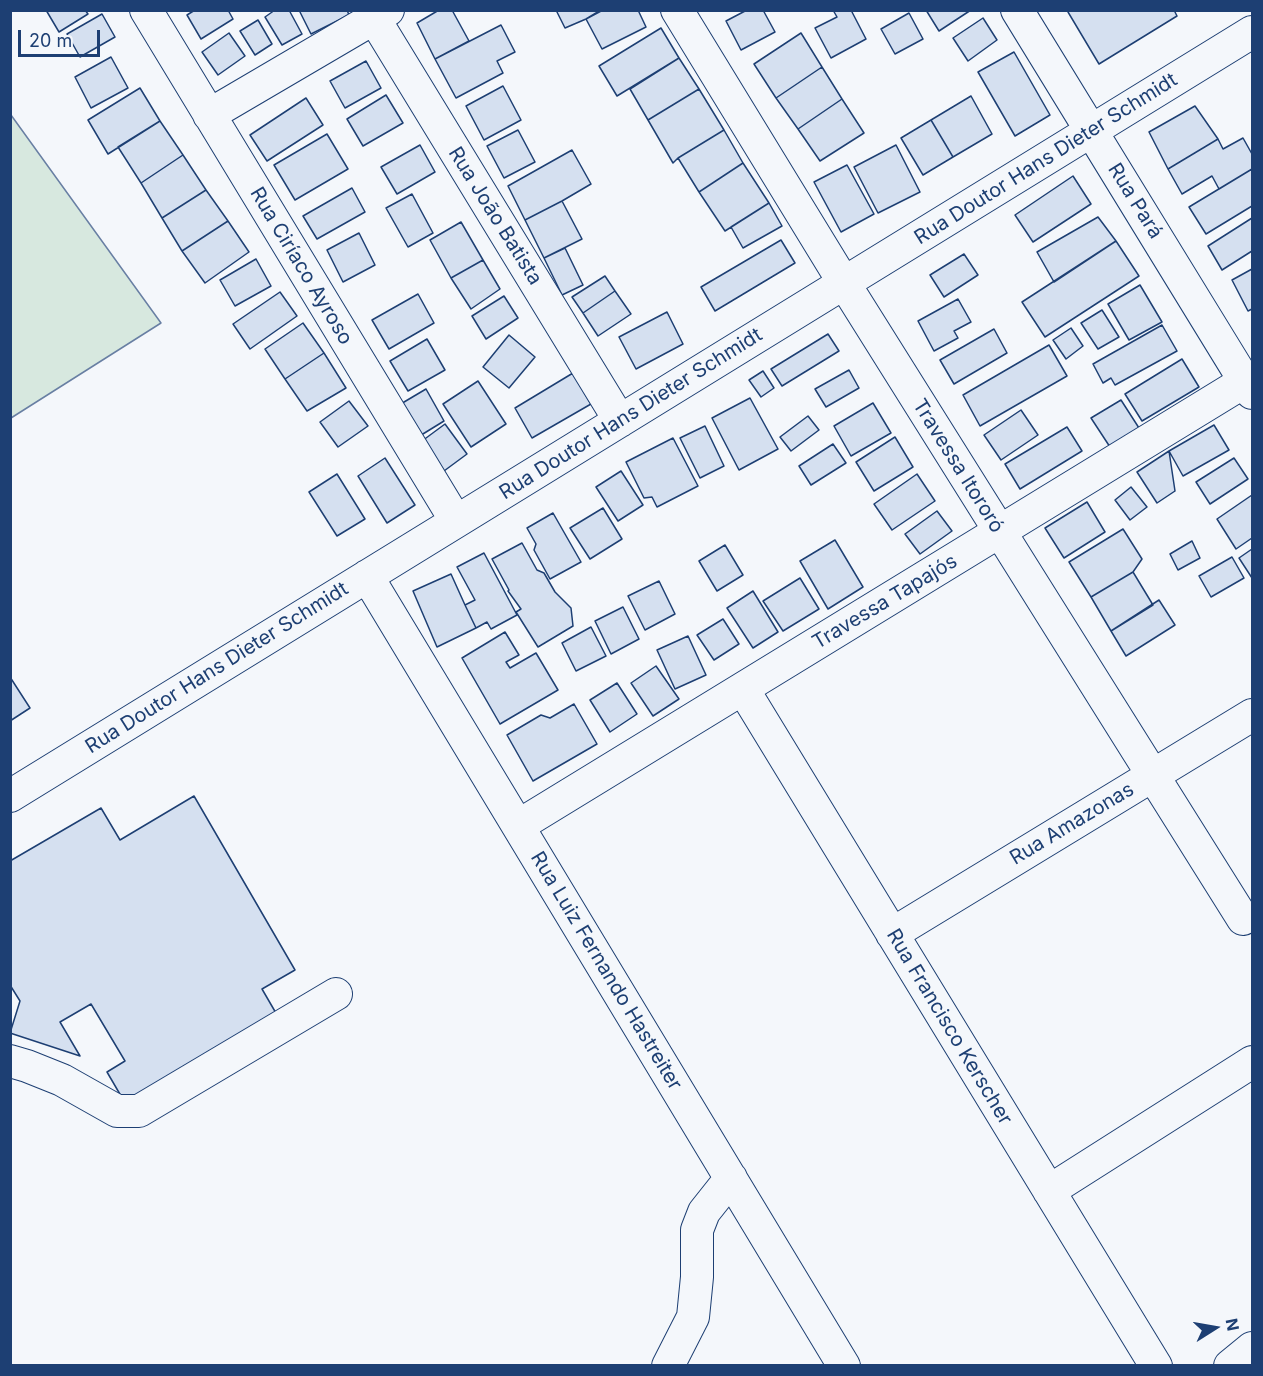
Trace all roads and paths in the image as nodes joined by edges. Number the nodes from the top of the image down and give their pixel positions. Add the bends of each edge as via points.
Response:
1 (146, 10) edge
2 (677, 10) edge
3 (1017, 10) edge
4 (377, 13) edge
5 (1252, 32) edge
6 (209, 115) junction
7 (1092, 131) junction
8 (844, 283) junction
9 (1250, 384) edge
10 (620, 421) junction
11 (456, 522) junction
12 (999, 532) junction
13 (367, 576) junction
14 (743, 688) junction
15 (1252, 715) edge
16 (1152, 776) junction
17 (10, 796) edge
18 (518, 826) junction
19 (1243, 919) dead end
20 (892, 934) junction
21 (336, 994) dead end
22 (10, 1061) edge
23 (1252, 1062) edge
24 (731, 1178) junction
25 (1049, 1191) junction
26 (1252, 1348) edge
27 (668, 1365) edge
28 (844, 1365) edge
29 (1156, 1365) edge
30 (1230, 1365) edge

1 - 6 street, Rua Ciríaco Ayroso
2 - 8 street, Travessa Itororó
3 - 7 street, Rua Pará
4 - 6 street
4 - 10 street, Rua João Batista
5 - 7 street, Rua Doutor Hans Dieter Schmidt
6 - 11 street, Rua Ciríaco Ayroso
7 - 8 street, Rua Doutor Hans Dieter Schmidt
7 - 9 street, Rua Pará
8 - 10 street, Rua Doutor Hans Dieter Schmidt
8 - 12 street, Travessa Itororó
9 - 12 street, Travessa Tapajós
10 - 11 street, Rua Doutor Hans Dieter Schmidt
11 - 13 street, Rua Doutor Hans Dieter Schmidt
12 - 14 street, Travessa Tapajós
12 - 16 street, Travessa Itororó
13 - 17 street, Rua Doutor Hans Dieter Schmidt
13 - 18 street, Rua Luiz Fernando Hastreiter
14 - 18 street, Travessa Tapajós
14 - 20 street, Rua Francisco Kerscher
15 - 16 street, Rua Amazonas
16 - 19 street, Travessa Itororó
16 - 20 street, Rua Amazonas
18 - 24 street, Rua Luiz Fernando Hastreiter
20 - 25 street, Rua Francisco Kerscher
21 - 22 street via 139,1111 117,1111 62,1080
23 - 25 street
24 - 27 street via 704,1212 697,1230 693,1317
24 - 28 street, Rua Luiz Fernando Hastreiter
25 - 29 street, Rua Francisco Kerscher
26 - 30 street

